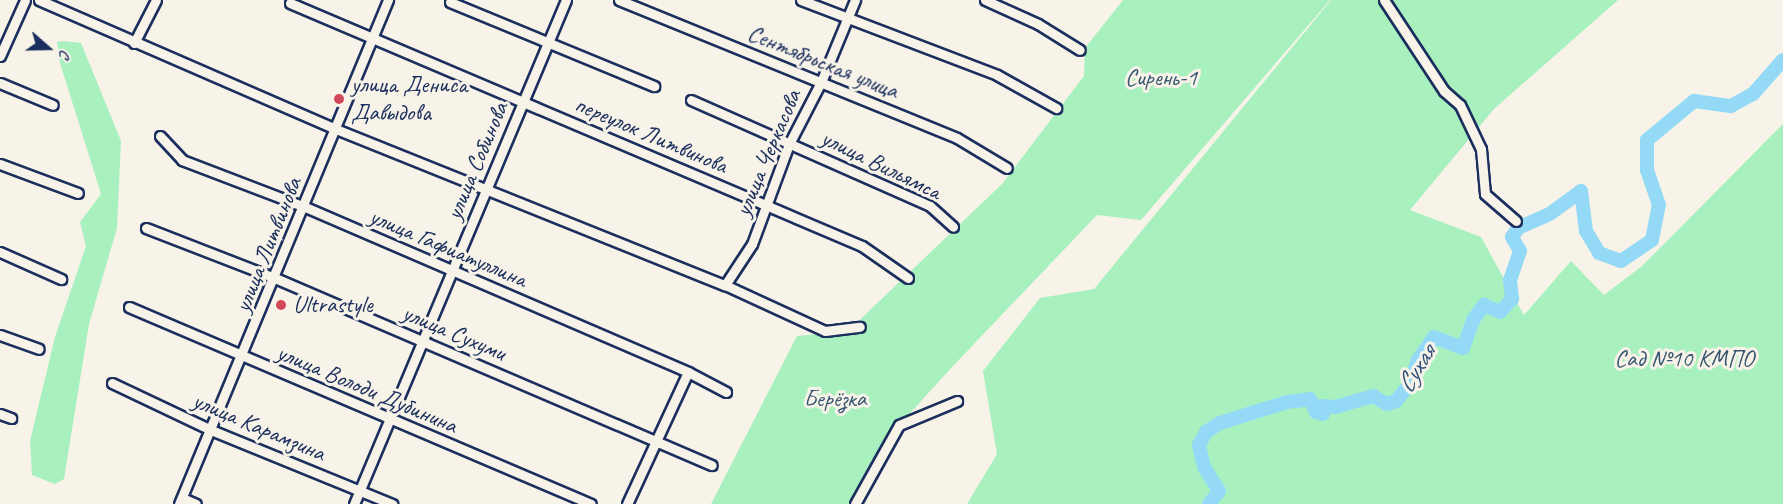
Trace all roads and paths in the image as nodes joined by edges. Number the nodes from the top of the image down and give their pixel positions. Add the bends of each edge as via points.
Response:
1 (25, 0) edge
2 (39, 0) edge
3 (156, 0) edge
4 (388, 0) edge
5 (566, 0) edge
6 (619, 0) edge
7 (801, 0) edge
8 (855, 0) edge
9 (985, 0) edge
10 (1384, 0) edge
11 (450, 2) dead end
12 (290, 3) dead end
13 (846, 20) junction
14 (371, 41) junction
15 (134, 43) junction
16 (548, 43) junction
17 (1080, 50) dead end
18 (0, 56) edge
19 (821, 81) junction
20 (0, 83) edge
21 (654, 86) dead end
22 (691, 100) dead end
23 (524, 101) junction
24 (53, 105) dead end
25 (1056, 108) dead end
26 (336, 129) junction
27 (160, 136) dead end
28 (789, 144) junction
29 (0, 164) edge
30 (1007, 168) dead end
31 (487, 188) junction
32 (78, 193) dead end
33 (765, 205) junction
34 (305, 207) junction
35 (1516, 221) dead end
36 (953, 227) dead end
37 (146, 228) dead end
38 (0, 252) edge
39 (452, 271) junction
40 (275, 278) junction
41 (61, 279) dead end
42 (908, 279) dead end
43 (725, 285) junction
44 (129, 307) dead end
45 (860, 327) dead end
46 (0, 335) edge
47 (423, 341) junction
48 (39, 349) dead end
49 (242, 357) junction
50 (688, 372) junction
51 (112, 383) dead end
52 (726, 392) dead end
53 (957, 401) dead end
54 (0, 414) edge
55 (11, 418) dead end
56 (390, 420) junction
57 (211, 430) junction
58 (656, 441) junction
59 (712, 465) dead end
60 (360, 490) junction
61 (181, 501) edge
62 (196, 504) edge
63 (354, 504) edge
64 (392, 504) edge
65 (591, 504) edge
66 (627, 504) edge
67 (855, 504) edge

1 - 18 street
2 - 15 street
3 - 15 street
4 - 14 street, улица Литвинова
5 - 16 street, улица Собинова
6 - 19 street, Сентябрьская улица
7 - 13 street
8 - 13 street, улица Черкасова
9 - 17 street via 1038,24
10 - 35 street via 1444,91 1460,105 1481,149 1485,194
11 - 16 street
12 - 14 street, переулок Литвинова
13 - 19 street, улица Черкасова
13 - 25 street via 997,75
14 - 23 street, переулок Литвинова
14 - 26 street, улица Литвинова
15 - 26 street
16 - 21 street
16 - 23 street, улица Собинова
19 - 28 street, улица Черкасова
19 - 30 street, Сентябрьская улица via 957,138
20 - 24 street
22 - 28 street, улица Вильямса
23 - 31 street, улица Собинова
23 - 33 street, переулок Литвинова
26 - 31 street
26 - 34 street, улица Литвинова
27 - 34 street, улица Гафиатуллина via 182,160
28 - 33 street, улица Черкасова
28 - 36 street, улица Вильямса via 930,206
29 - 32 street
31 - 39 street, улица Собинова
31 - 43 street
33 - 42 street, переулок Литвинова via 862,246
33 - 43 street, улица Черкасова via 752,244
34 - 39 street, улица Гафиатуллина
34 - 40 street, улица Литвинова
37 - 40 street, улица Сухуми
38 - 41 street
39 - 47 street, улица Собинова
39 - 50 street, улица Гафиатуллина
40 - 47 street, улица Сухуми
40 - 49 street, улица Литвинова
43 - 45 street via 825,331
44 - 49 street, улица Володи Дубинина
46 - 48 street
47 - 56 street, улица Собинова
47 - 58 street, улица Сухуми
49 - 56 street, улица Володи Дубинина
49 - 57 street, улица Литвинова
50 - 52 street, улица Гафиатуллина
50 - 58 street
51 - 57 street, улица Карамзина
53 - 67 street via 899,425
54 - 55 street
56 - 60 street, улица Собинова
56 - 65 street, улица Володи Дубинина
57 - 60 street, улица Карамзина
57 - 61 street, улица Литвинова
58 - 59 street, улица Сухуми
58 - 66 street
60 - 63 street, улица Собинова
60 - 64 street, улица Карамзина
61 - 62 street

